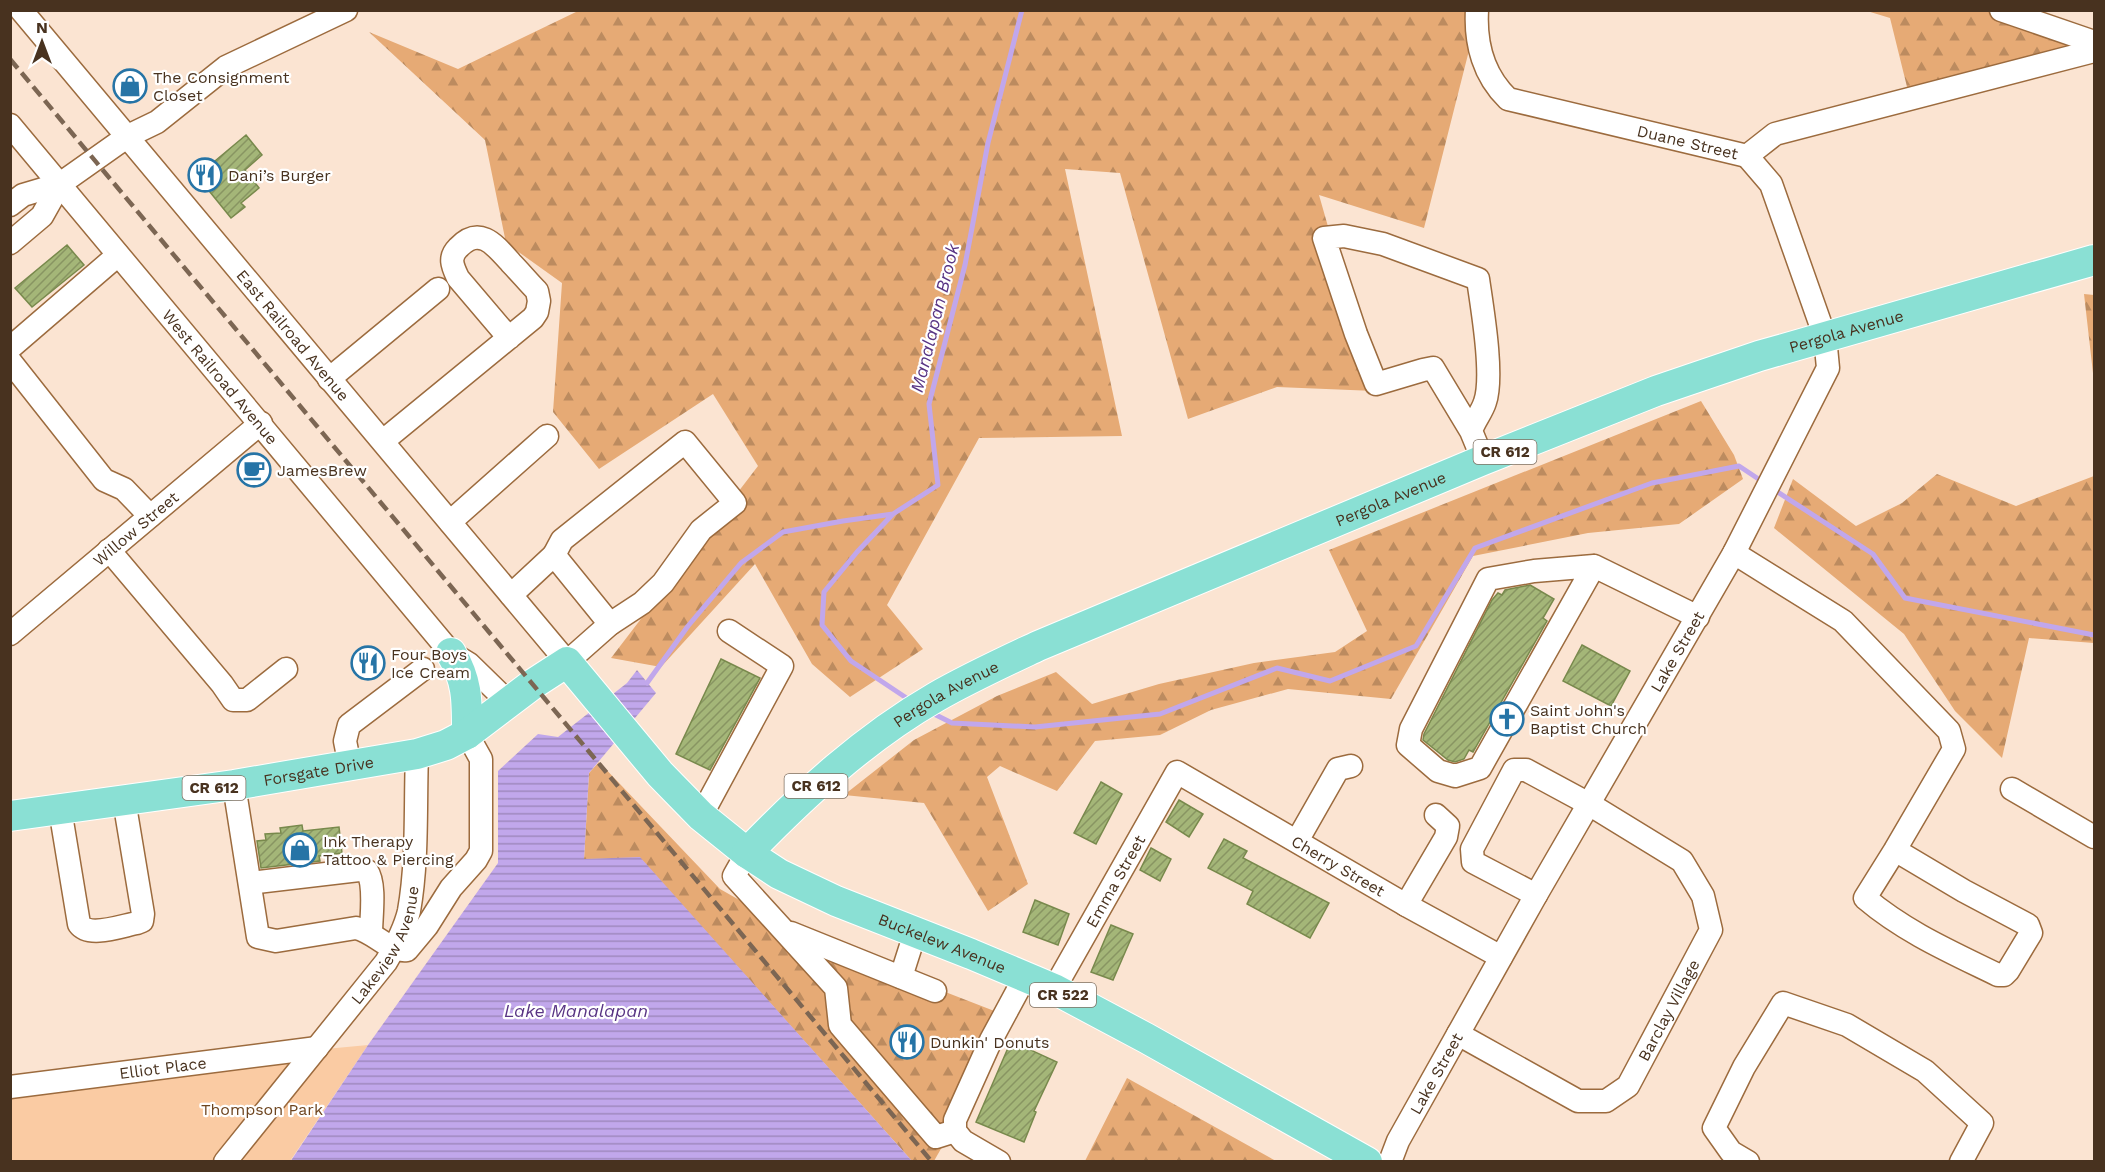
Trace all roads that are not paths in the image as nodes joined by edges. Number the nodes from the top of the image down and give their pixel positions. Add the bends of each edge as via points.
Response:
1 (21, 10) edge
2 (346, 10) edge
3 (1477, 10) edge
4 (2001, 10) edge
5 (2094, 42) edge
6 (2094, 51) edge
7 (10, 125) edge
8 (128, 136) junction
9 (1748, 156) junction
10 (60, 184) junction
11 (10, 205) edge
12 (10, 243) edge
13 (118, 255) junction
14 (2094, 260) edge
15 (438, 289) dead end
16 (1825, 337) junction
17 (509, 338) dead end
18 (10, 348) edge
19 (10, 362) edge
20 (329, 379) junction
21 (261, 423) junction
22 (1471, 431) junction
23 (547, 436) dead end
24 (383, 441) junction
25 (1483, 460) junction
26 (150, 516) junction
27 (450, 522) junction
28 (109, 550) junction
29 (1734, 553) junction
30 (554, 555) junction
31 (1594, 566) junction
32 (511, 595) junction
33 (1698, 617) junction
34 (610, 624) junction
35 (729, 631) dead end
36 (10, 634) edge
37 (451, 653) junction
38 (567, 662) junction
39 (286, 669) dead end
40 (423, 669) dead end
41 (508, 702) junction
42 (467, 734) junction
43 (417, 754) junction
44 (350, 766) junction
45 (1351, 766) dead end
46 (1177, 772) joint
47 (234, 785) junction
48 (2012, 789) dead end
49 (124, 800) junction
50 (1589, 804) junction
51 (60, 809) junction
52 (1436, 815) dead end
53 (10, 816) edge
54 (701, 816) junction
55 (2094, 837) edge
56 (1297, 841) junction
57 (1895, 850) junction
58 (747, 853) junction
59 (250, 883) junction
60 (1536, 894) junction
61 (1406, 905) junction
62 (784, 930) junction
63 (371, 933) junction
64 (915, 933) junction
65 (394, 949) junction
66 (1501, 957) junction
67 (901, 977) junction
68 (1025, 977) junction
69 (1054, 989) junction
70 (935, 990) dead end
71 (1458, 1034) junction
72 (317, 1048) junction
73 (10, 1087) edge
74 (955, 1131) junction
75 (989, 1158) edge
76 (225, 1161) edge
77 (1367, 1161) edge
78 (1390, 1161) edge
79 (1748, 1161) edge
80 (1961, 1161) edge

1 - 8 street, East Railroad Avenue / CR 522
2 - 8 street via 226,67 157,122
3 - 9 street, Duane Street via 1486,71 1508,99
4 - 5 street
6 - 9 street, Duane Street via 1775,134
7 - 10 street, West Railroad Avenue
8 - 10 street
8 - 20 street, East Railroad Avenue / CR 522
9 - 16 street, Lake Street via 1771,184
10 - 11 street via 23,195
10 - 12 street via 42,216
10 - 13 street, West Railroad Avenue
13 - 18 street
13 - 21 street, West Railroad Avenue
14 - 16 main road, Pergola Avenue / CR 612
15 - 20 street
16 - 25 main road, Pergola Avenue / CR 612 via 1656,392
16 - 29 street, Lake Street via 1828,368
17 - 24 street
19 - 26 street via 104,480 124,489
20 - 24 street, East Railroad Avenue / CR 522
21 - 26 street, Willow Street
21 - 37 street, West Railroad Avenue
22 - 22 street via 1485,402 1488,384 1478,279 1383,244 1344,236 1324,238 1376,384 1433,369
22 - 25 street
23 - 27 street
24 - 27 street, East Railroad Avenue / CR 522
25 - 58 main road, Pergola Avenue / CR 612 via 976,675 891,726 847,760 796,803
26 - 28 street, Willow Street
27 - 32 street, East Railroad Avenue / CR 522
28 - 36 street, Willow Street
28 - 39 street via 233,700 247,700
29 - 33 street, Lake Street
29 - 57 street via 1843,621 1949,731 1953,748
30 - 32 street
30 - 34 street
30 - 34 street via 562,540 685,442 735,502 701,530 663,583
31 - 31 street via 1488,579 1411,729 1408,745 1438,771 1455,776 1480,768
31 - 33 street
32 - 38 street, East Railroad Avenue / CR 522
33 - 50 street, Lake Street
34 - 38 street
35 - 54 street via 782,666
37 - 41 street, West Railroad Avenue via 469,664
37 - 42 main road via 466,691
38 - 41 main road, Forsgate Drive / CR 612
38 - 54 main road, Buckelew Avenue / CR 522 via 660,774
40 - 44 street via 349,725 345,741
41 - 42 main road, Forsgate Drive / CR 612
42 - 43 main road, Forsgate Drive / CR 612 via 446,746
42 - 65 street via 481,759 481,851 411,946 407,950
43 - 44 main road, Forsgate Drive / CR 612
43 - 65 street, Lakeview Avenue via 408,913
44 - 47 main road, Forsgate Drive / CR 612
45 - 56 street via 1338,769
46 - 56 street, Cherry Street
46 - 69 street, Emma Street
47 - 49 main road, Forsgate Drive / CR 612
47 - 59 street
48 - 55 street
49 - 51 main road, Forsgate Drive / CR 612
49 - 51 street via 142,921 90,932 79,924
50 - 60 street, Lake Street
50 - 60 street, Barclay Village via 1526,770 1514,770 1472,849 1473,862
50 - 71 street, Barclay Village via 1682,861 1703,896 1711,930 1628,1086 1606,1101 1578,1101
51 - 53 main road, Forsgate Drive / CR 612
52 - 61 street via 1448,826 1446,837
54 - 58 main road, Buckelew Avenue / CR 522
56 - 61 street, Cherry Street
57 - 57 street via 1865,898 1889,918 1934,944 2004,975 2031,933 2028,925
58 - 62 street via 734,876
58 - 64 main road, Buckelew Avenue / CR 522 via 791,881
59 - 63 street via 258,936 262,938 276,941 356,928
59 - 63 street via 367,871 372,893
60 - 66 street, Lake Street
61 - 66 street, Cherry Street
62 - 67 street
62 - 74 street via 836,988 840,1025 847,1034 936,1137
63 - 65 street
64 - 67 street
64 - 68 main road, Buckelew Avenue / CR 522
65 - 72 street, Lakeview Avenue
66 - 71 street, Lake Street
67 - 70 street
68 - 69 main road, Buckelew Avenue / CR 522
68 - 74 street via 991,1040 955,1120
69 - 77 main road, Buckelew Avenue / CR 522
71 - 78 street, Lake Street
72 - 73 street, Elliot Place
72 - 76 street, Lakeview Avenue
74 - 75 street
79 - 80 street via 1731,1152 1714,1128 1783,1003 1847,1025 1925,1071 1982,1123

